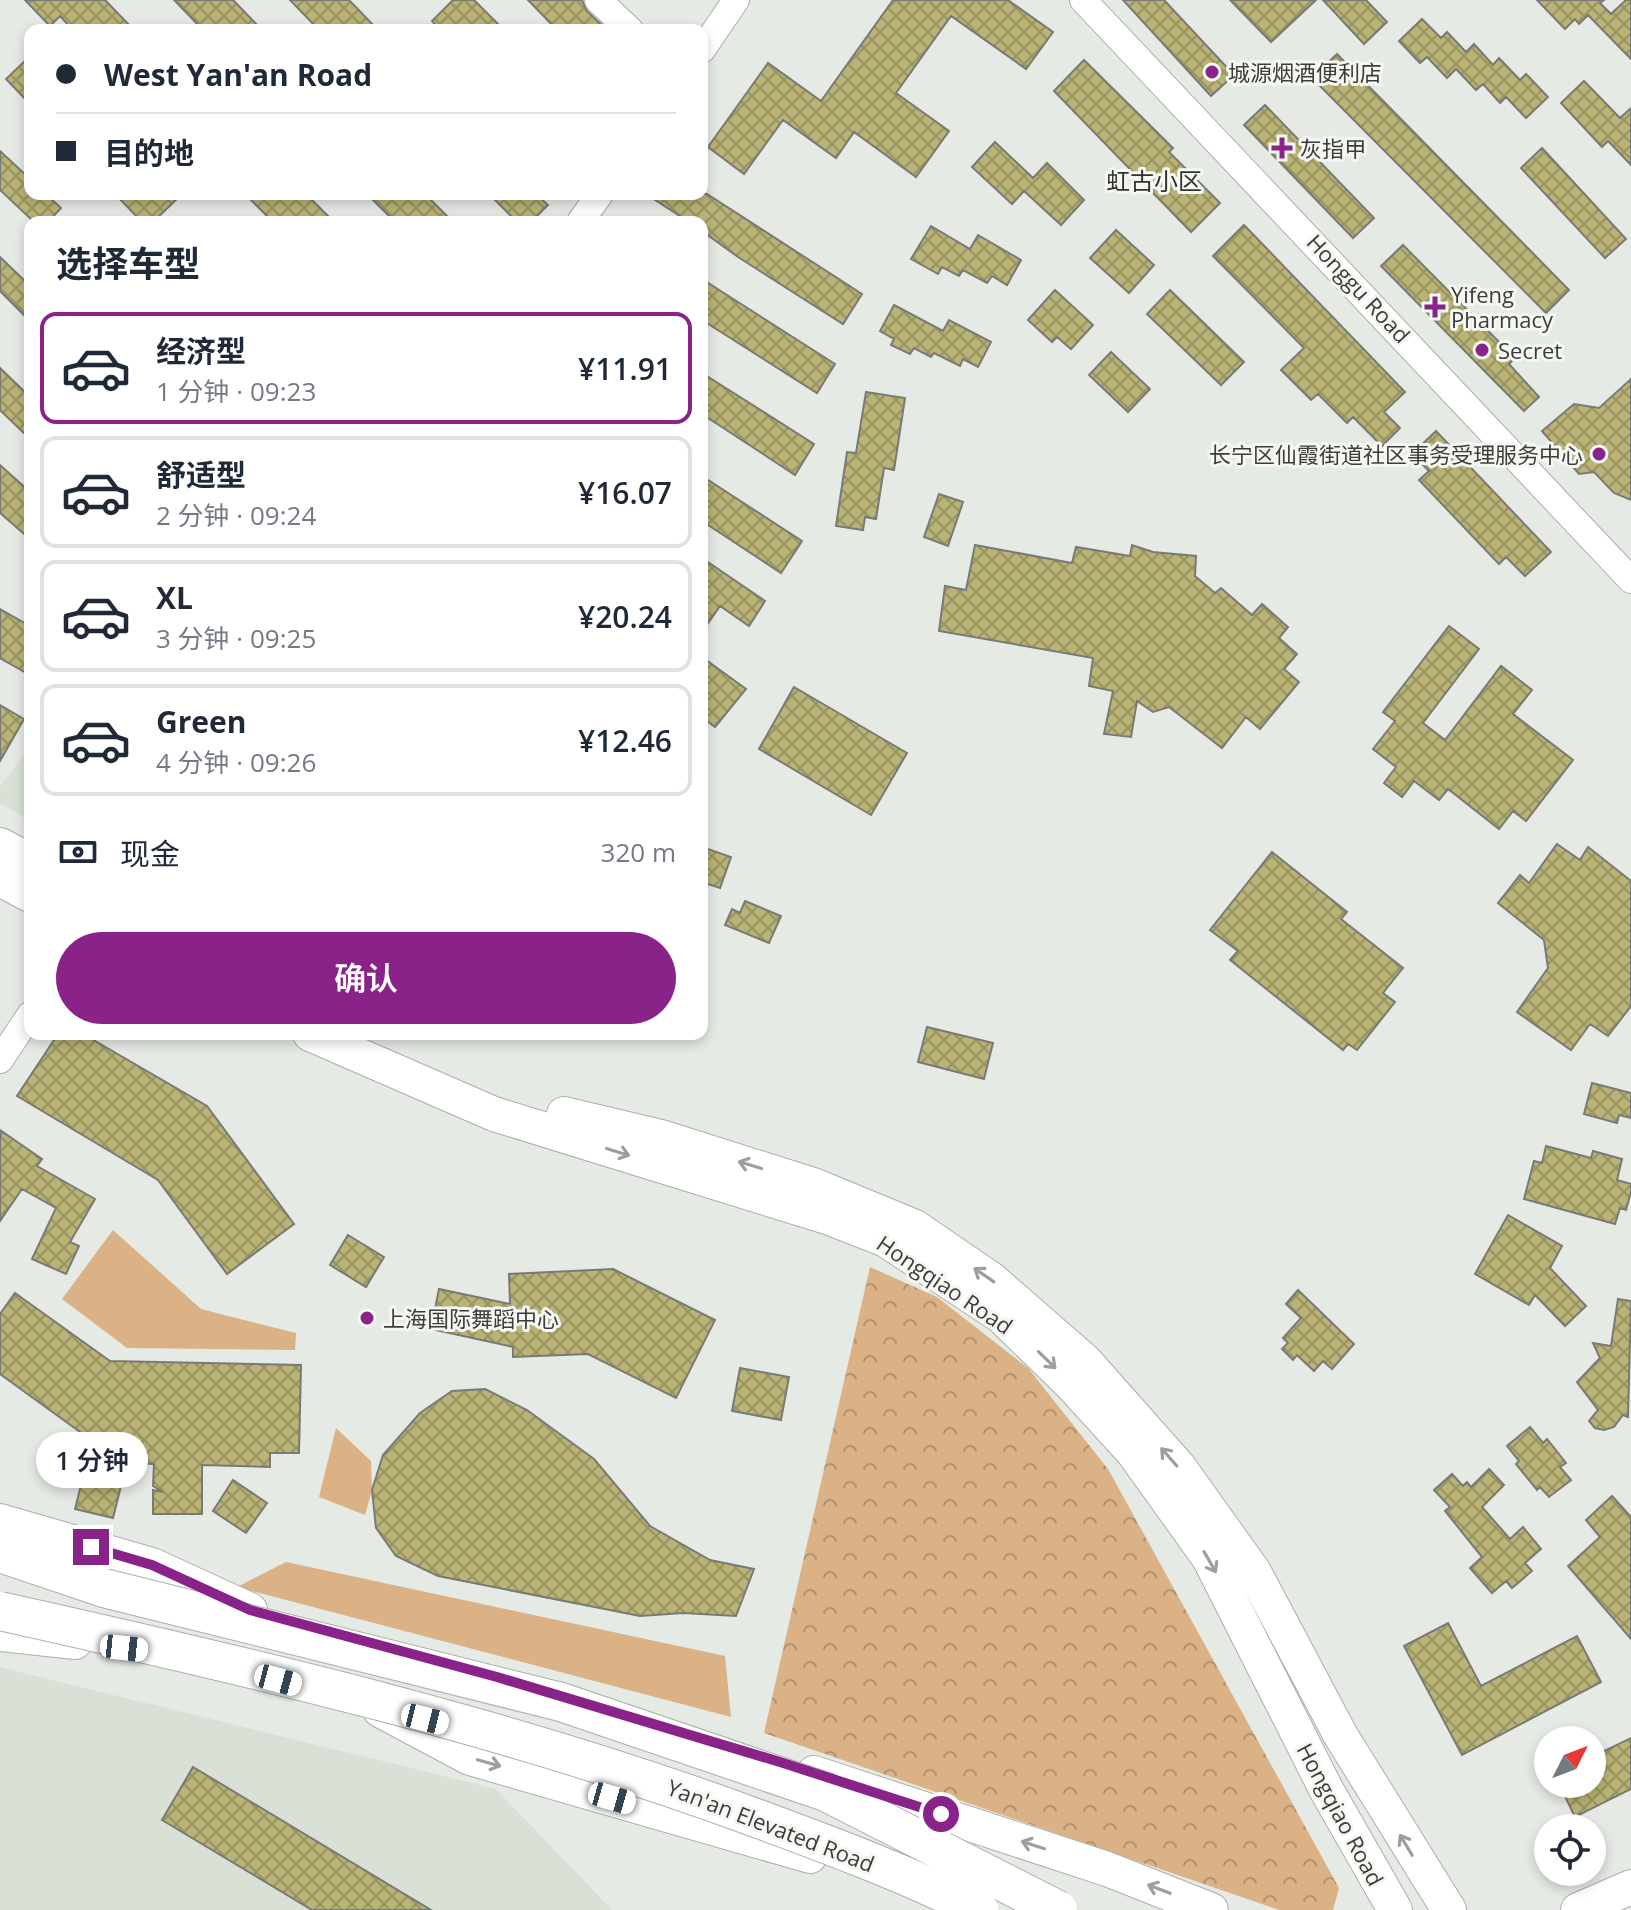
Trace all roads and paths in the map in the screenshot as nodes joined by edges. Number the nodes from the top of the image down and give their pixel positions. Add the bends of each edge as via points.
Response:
1 (598, 0) edge
2 (736, 0) edge
3 (1083, 0) edge
4 (624, 24) edge
5 (708, 41) edge
6 (1628, 570) edge
7 (0, 845) edge
8 (24, 858) edge
9 (0, 879) edge
10 (24, 892) edge
11 (24, 1024) edge
12 (324, 1040) edge
13 (375, 1040) edge
14 (0, 1060) edge
15 (0, 1521) edge
16 (0, 1543) edge
17 (0, 1553) edge
18 (0, 1563) edge
19 (104, 1588) junction
20 (0, 1610) edge
21 (250, 1610) junction
22 (0, 1634) edge
23 (186, 1655) junction
24 (551, 1693) junction
25 (369, 1704) junction
26 (536, 1747) junction
27 (1631, 1887) edge
28 (979, 1910) edge
29 (995, 1910) edge
30 (1056, 1910) edge
31 (1211, 1910) edge
32 (1395, 1910) edge
33 (1449, 1910) edge
34 (1578, 1910) edge

1 - 4 street
2 - 5 street
3 - 6 street, Honggu Road
7 - 8 main road
9 - 10 main road
11 - 14 street
12 -> 32 main road, Hongqiao Road via 494,1114 886,1240 1001,1316 1133,1452 1209,1558 1327,1791
33 -> 13 main road, Hongqiao Road via 1341,1736 1254,1572 1179,1467 1085,1361 991,1279 915,1227 813,1185 661,1137 527,1105
15 - 21 main road via 152,1565
16 - 21 main road
17 - 19 highway
18 - 19 highway, Yan'an Elevated Road
19 - 30 highway, Yan'an Elevated Road, bridge via 561,1702 826,1792
20 - 23 main road
20 - 28 highway, Yan'an Elevated Road, bridge via 526,1739 836,1848
21 - 24 main road
22 - 23 main road
23 - 25 main road
24 - 26 main road
31 -> 24 main road via 1019,1840
25 - 26 main road
25 -> 29 main road via 470,1758
26 - 30 main road via 834,1835
27 - 34 main road

